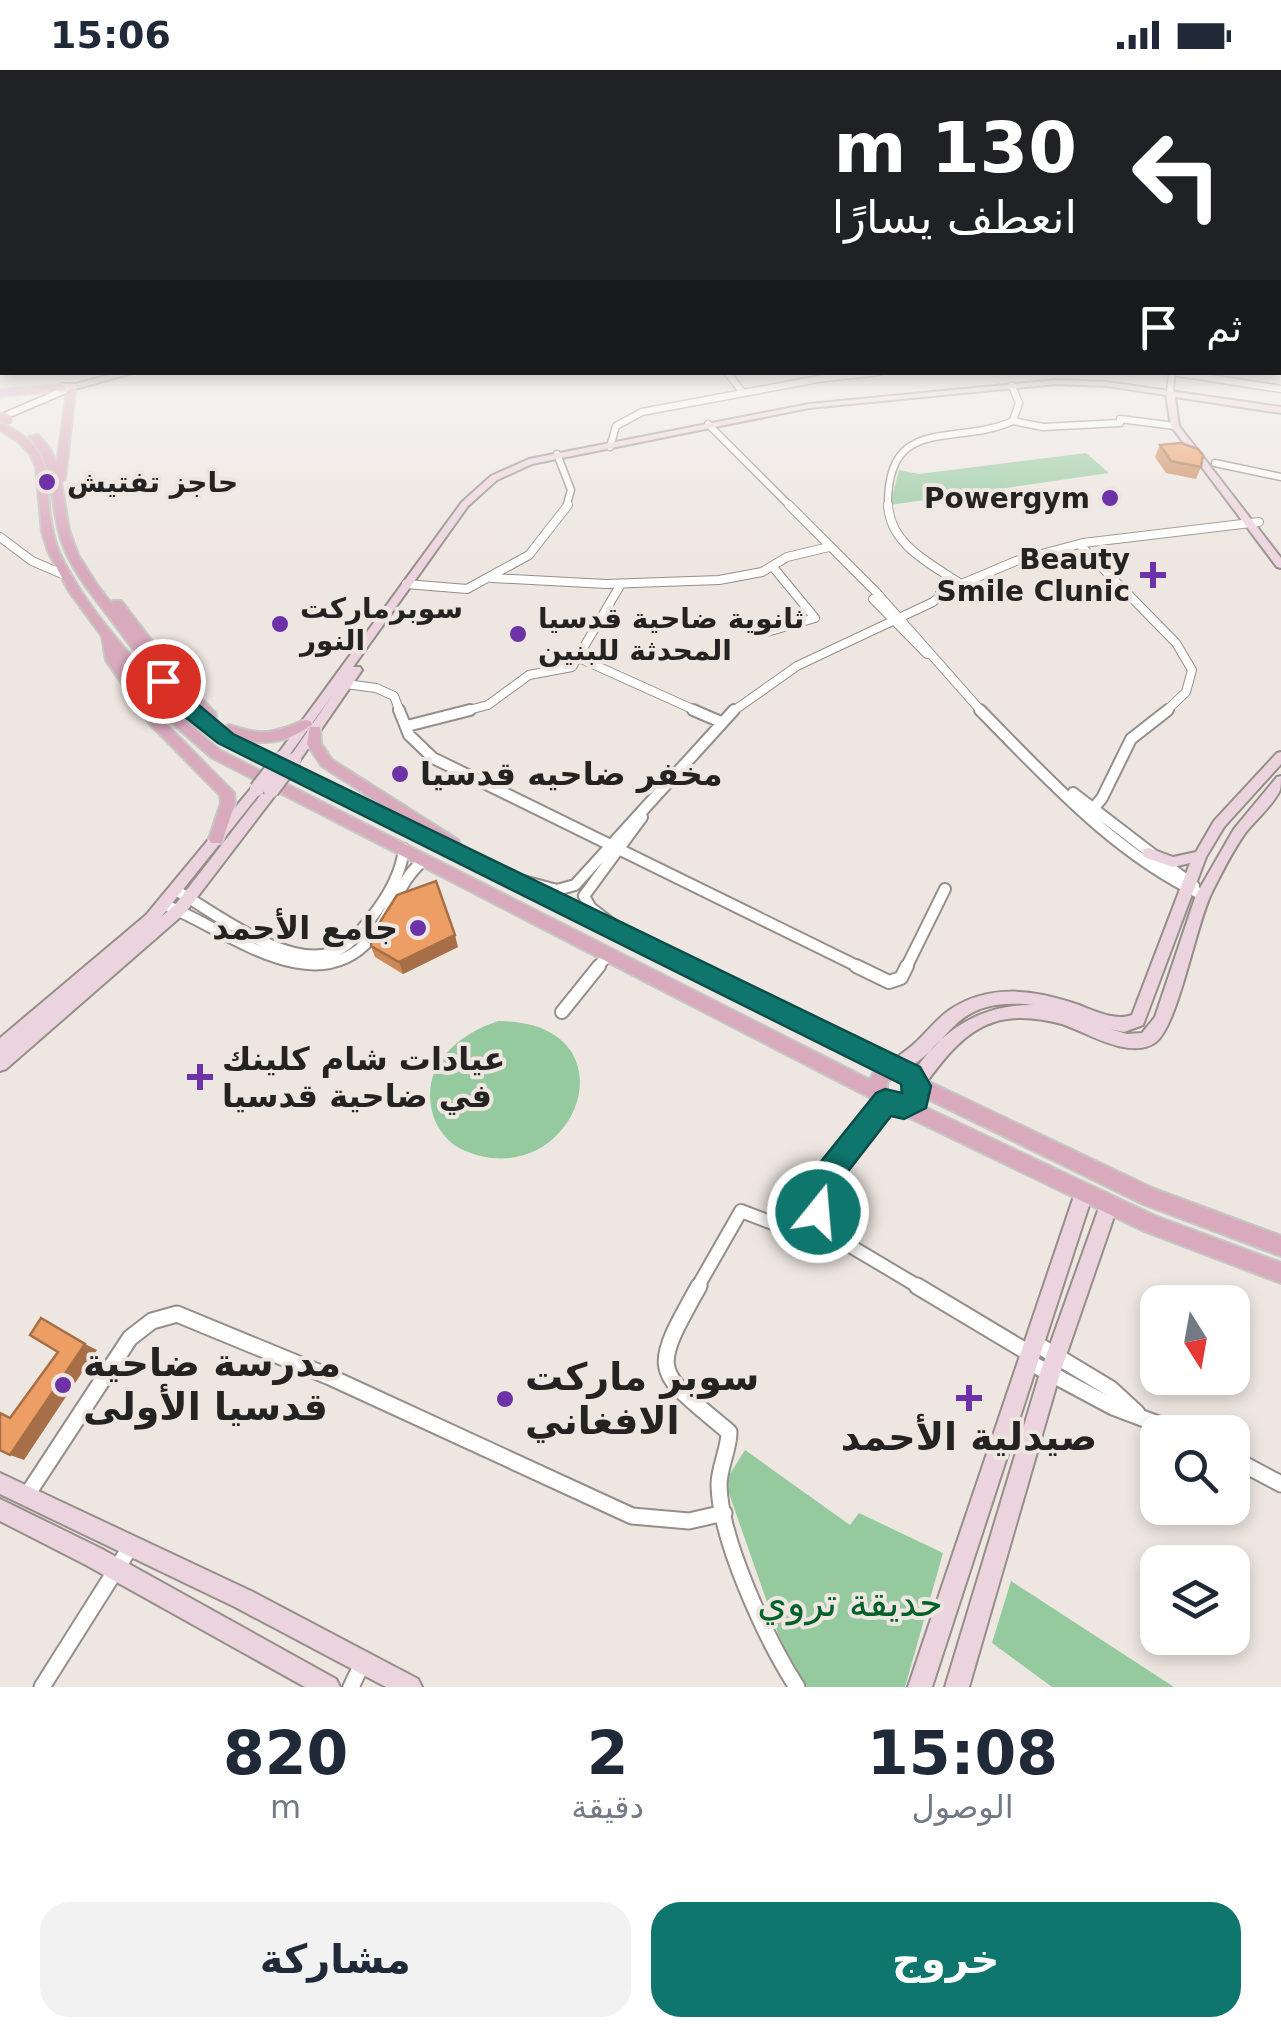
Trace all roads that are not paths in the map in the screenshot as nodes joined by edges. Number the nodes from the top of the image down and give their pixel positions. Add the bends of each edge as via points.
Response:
1 (68, 417) edge
2 (628, 417) edge
3 (760, 417) edge
4 (1015, 417) edge
5 (1174, 417) edge
6 (1184, 417) edge
7 (2, 420) edge
8 (1013, 421) junction
9 (713, 425) junction
10 (1174, 426) junction
11 (610, 445) junction
12 (558, 456) junction
13 (1215, 468) junction
14 (1281, 478) edge
15 (59, 483) junction
16 (1228, 518) joint
17 (1250, 518) junction
18 (1191, 528) junction
19 (0, 537) edge
20 (1080, 544) junction
21 (829, 547) junction
22 (1281, 550) edge
23 (1281, 566) edge
24 (773, 567) junction
25 (67, 576) junction
26 (85, 576) junction
27 (492, 578) junction
28 (621, 584) junction
29 (961, 584) junction
30 (410, 585) junction
31 (894, 618) junction
32 (768, 632) dead end
33 (107, 636) junction
34 (579, 658) junction
35 (346, 684) junction
36 (721, 722) junction
37 (407, 726) junction
38 (310, 727) junction
39 (1281, 756) edge
40 (1281, 780) edge
41 (264, 790) junction
42 (1091, 813) junction
43 (216, 839) junction
44 (616, 845) junction
45 (404, 849) junction
46 (1149, 854) junction
47 (1200, 856) junction
48 (466, 858) junction
49 (424, 860) junction
50 (503, 876) junction
51 (1186, 886) junction
52 (580, 887) junction
53 (945, 889) dead end
54 (1203, 896) junction
55 (178, 900) junction
56 (626, 934) junction
57 (247, 936) junction
58 (608, 955) junction
59 (562, 1012) dead end
60 (1133, 1024) junction
61 (1142, 1041) junction
62 (0, 1048) edge
63 (924, 1058) junction
64 (0, 1064) edge
65 (892, 1068) junction
66 (917, 1084) junction
67 (889, 1100) junction
68 (1084, 1194) junction
69 (1109, 1205) junction
70 (812, 1211) junction
71 (800, 1226) junction
72 (826, 1231) junction
73 (1281, 1246) edge
74 (1281, 1273) edge
75 (1029, 1352) junction
76 (1053, 1365) junction
77 (1143, 1415) edge
78 (1250, 1468) edge
79 (1281, 1484) edge
80 (15, 1493) edge
81 (0, 1510) edge
82 (724, 1513) junction
83 (24, 1522) junction
84 (132, 1546) junction
85 (116, 1570) junction
86 (362, 1663) junction
87 (42, 1687) edge
88 (328, 1687) edge
89 (351, 1687) edge
90 (410, 1687) edge
91 (797, 1687) edge
92 (920, 1687) edge
93 (956, 1687) edge

1 - 15 main road
2 - 11 street via 616,426
3 - 9 main road
4 - 8 street
5 - 10 main road
6 - 13 main road
7 - 15 main road via 38,439
7 - 25 main road via 44,468 51,548
8 - 10 street via 1043,427 1120,418
8 - 29 street via 922,439 895,460 885,504 889,524
9 - 11 main road
9 - 21 street
10 - 13 main road
11 - 12 main road
12 - 27 street via 571,490 568,507 529,555
12 - 30 main road via 500,480 461,515
13 - 14 street
13 - 17 main road
13 - 17 main road
15 - 26 main road via 62,526
16 - 17 main road
16 - 18 street
17 - 18 street
17 - 22 main road
17 - 23 main road
18 - 20 street
19 - 25 street
20 - 29 street via 1027,556
20 - 42 street via 1176,643 1192,670 1185,694 1126,746
21 - 24 street
21 - 31 street
24 - 28 street via 733,578
24 - 32 street via 816,618
25 - 33 main road
26 - 38 main road via 100,581 217,722 243,736 265,738
26 - 48 main road via 142,657 207,728
27 - 28 street
27 - 30 street via 460,590
28 - 34 street
29 - 31 street
30 - 35 main road
30 - 38 main road
31 - 36 street via 769,682
31 - 42 street
33 - 43 main road via 112,660 155,721 227,792
33 - 45 main road via 196,740
34 - 36 street
34 - 37 street via 567,669 529,675 488,705
35 - 37 street via 394,696
35 - 38 main road
36 - 44 street
37 - 44 street via 432,758
38 - 41 main road, bridge
38 - 48 main road via 327,763
39 - 47 main road
40 - 54 main road via 1240,832
41 - 43 main road
41 - 55 main road
42 - 46 street
42 - 51 street
43 - 55 main road
44 - 52 street
44 - 53 street via 893,982 901,978
45 - 49 main road
45 - 57 street via 398,874 351,944 309,958
46 - 47 main road via 1181,862
46 - 51 street
47 - 51 main road
48 - 50 main road
49 - 57 street via 406,876 368,942 342,959 290,964
49 - 58 main road
50 - 52 street via 557,891
50 - 56 main road
51 - 54 street
51 - 60 main road via 1142,1015
52 - 56 street via 588,907
54 - 61 main road via 1162,1020
55 - 57 street
55 - 62 main road
55 - 64 main road
56 - 65 main road
58 - 59 street
58 - 67 main road
60 - 61 main road
60 - 63 main road via 1040,999 990,998 950,1018
61 - 63 main road via 1020,1009 979,1018
63 - 65 main road
63 - 66 main road
65 - 66 main road
65 - 67 main road via 878,1077
66 - 67 main road via 916,1099
66 - 73 main road via 1150,1197
67 - 68 main road
67 - 70 street via 829,1174
68 - 69 main road
68 - 75 main road
69 - 74 main road
69 - 76 main road
70 - 71 street
70 - 72 street via 822,1216
71 - 72 street via 812,1238
71 - 82 street via 783,1228 741,1211 667,1346 664,1364 672,1384 729,1432 719,1486
72 - 75 street
75 - 76 street
75 - 92 main road
76 - 77 street via 1114,1408
76 - 93 main road
78 - 79 street
80 - 82 street via 130,1338 152,1321 177,1314 330,1376 632,1516 670,1522
80 - 83 main road
80 - 84 main road
81 - 83 main road
82 - 91 street via 767,1634
83 - 85 main road
84 - 85 street
84 - 86 main road
85 - 87 street
85 - 88 main road
86 - 89 street
86 - 90 main road

